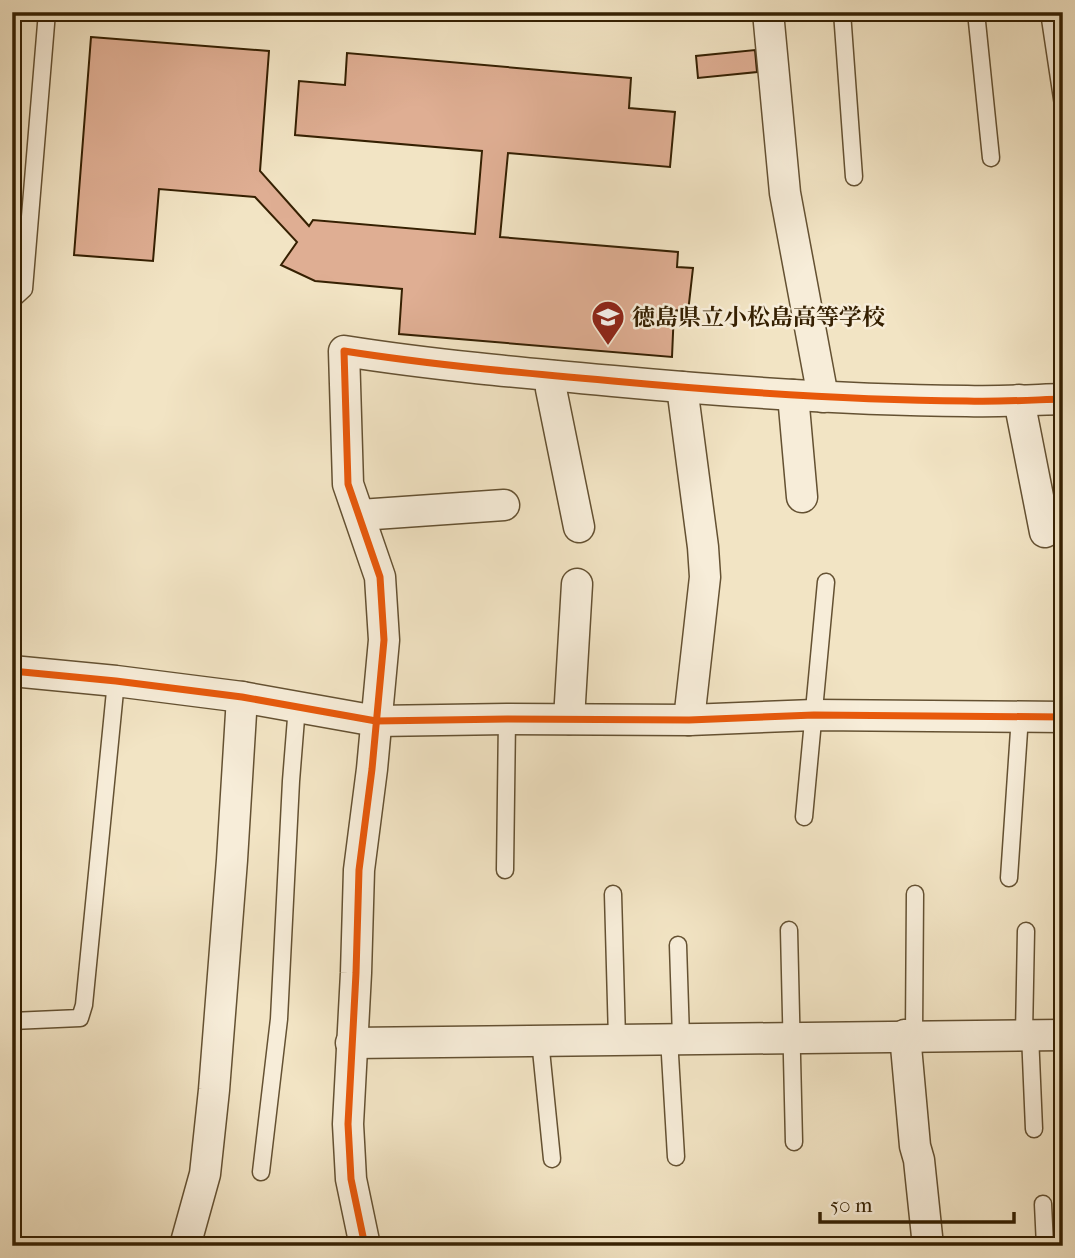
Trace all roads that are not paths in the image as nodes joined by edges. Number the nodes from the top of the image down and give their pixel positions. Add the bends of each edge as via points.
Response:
1 (47, 12) edge
2 (768, 12) edge
3 (842, 12) edge
4 (976, 12) edge
5 (1049, 12) edge
6 (1063, 105) edge
7 (990, 158) dead end
8 (854, 177) dead end
9 (12, 300) edge
10 (552, 376) junction
11 (682, 387) junction
12 (793, 396) junction
13 (823, 397) junction
14 (1063, 399) edge
15 (1019, 400) junction
16 (802, 497) dead end
17 (504, 505) dead end
18 (360, 515) junction
19 (579, 527) dead end
20 (1045, 532) dead end
21 (826, 582) dead end
22 (577, 584) dead end
23 (12, 671) edge
24 (116, 681) junction
25 (242, 697) junction
26 (297, 706) junction
27 (814, 715) junction
28 (1020, 716) junction
29 (1063, 717) edge
30 (507, 719) junction
31 (569, 719) junction
32 (376, 720) junction
33 (689, 720) junction
34 (804, 817) dead end
35 (505, 870) dead end
36 (1009, 878) dead end
37 (613, 894) dead end
38 (915, 894) dead end
39 (789, 930) dead end
40 (1026, 931) dead end
41 (678, 945) dead end
42 (12, 1021) edge
43 (1027, 1034) junction
44 (910, 1035) junction
45 (1063, 1035) edge
46 (793, 1037) junction
47 (675, 1038) junction
48 (618, 1039) junction
49 (540, 1040) junction
50 (351, 1043) junction
51 (1034, 1129) dead end
52 (794, 1142) dead end
53 (676, 1157) dead end
54 (552, 1159) dead end
55 (261, 1172) dead end
56 (1043, 1204) dead end
57 (185, 1246) edge
58 (365, 1246) edge
59 (928, 1246) edge
60 (1045, 1246) edge

1 - 9 lane via 24,289
2 - 13 street via 785,193
3 - 8 lane
4 - 7 lane
5 - 6 lane
10 - 11 street
10 - 18 street via 344,351 348,484
10 - 19 street
11 - 12 street
11 - 33 street via 705,577
12 - 13 street
12 - 16 street
13 - 15 street
14 - 15 street
15 - 20 street
17 - 18 street
18 - 32 street via 380,577 384,640
21 - 27 lane
22 - 31 street
23 - 24 street
24 - 25 street
24 - 42 lane via 84,1005 79,1018
25 - 26 street
25 - 57 street via 214,1090 205,1174
26 - 32 street
26 - 55 lane via 279,1019
27 - 28 street
27 - 33 street
27 - 34 lane
28 - 29 street
28 - 36 lane
30 - 31 street
30 - 32 street
30 - 35 lane
31 - 33 street
32 - 50 street via 359,870
37 - 48 lane
38 - 44 lane
39 - 46 lane
40 - 43 lane
41 - 47 lane
43 - 44 street
43 - 45 street
43 - 51 lane
44 - 46 street
44 - 59 street via 915,1146
46 - 47 street
46 - 52 lane
47 - 48 street
47 - 53 lane
48 - 49 street
49 - 50 street
49 - 54 lane
50 - 58 street via 351,1180
56 - 60 lane

